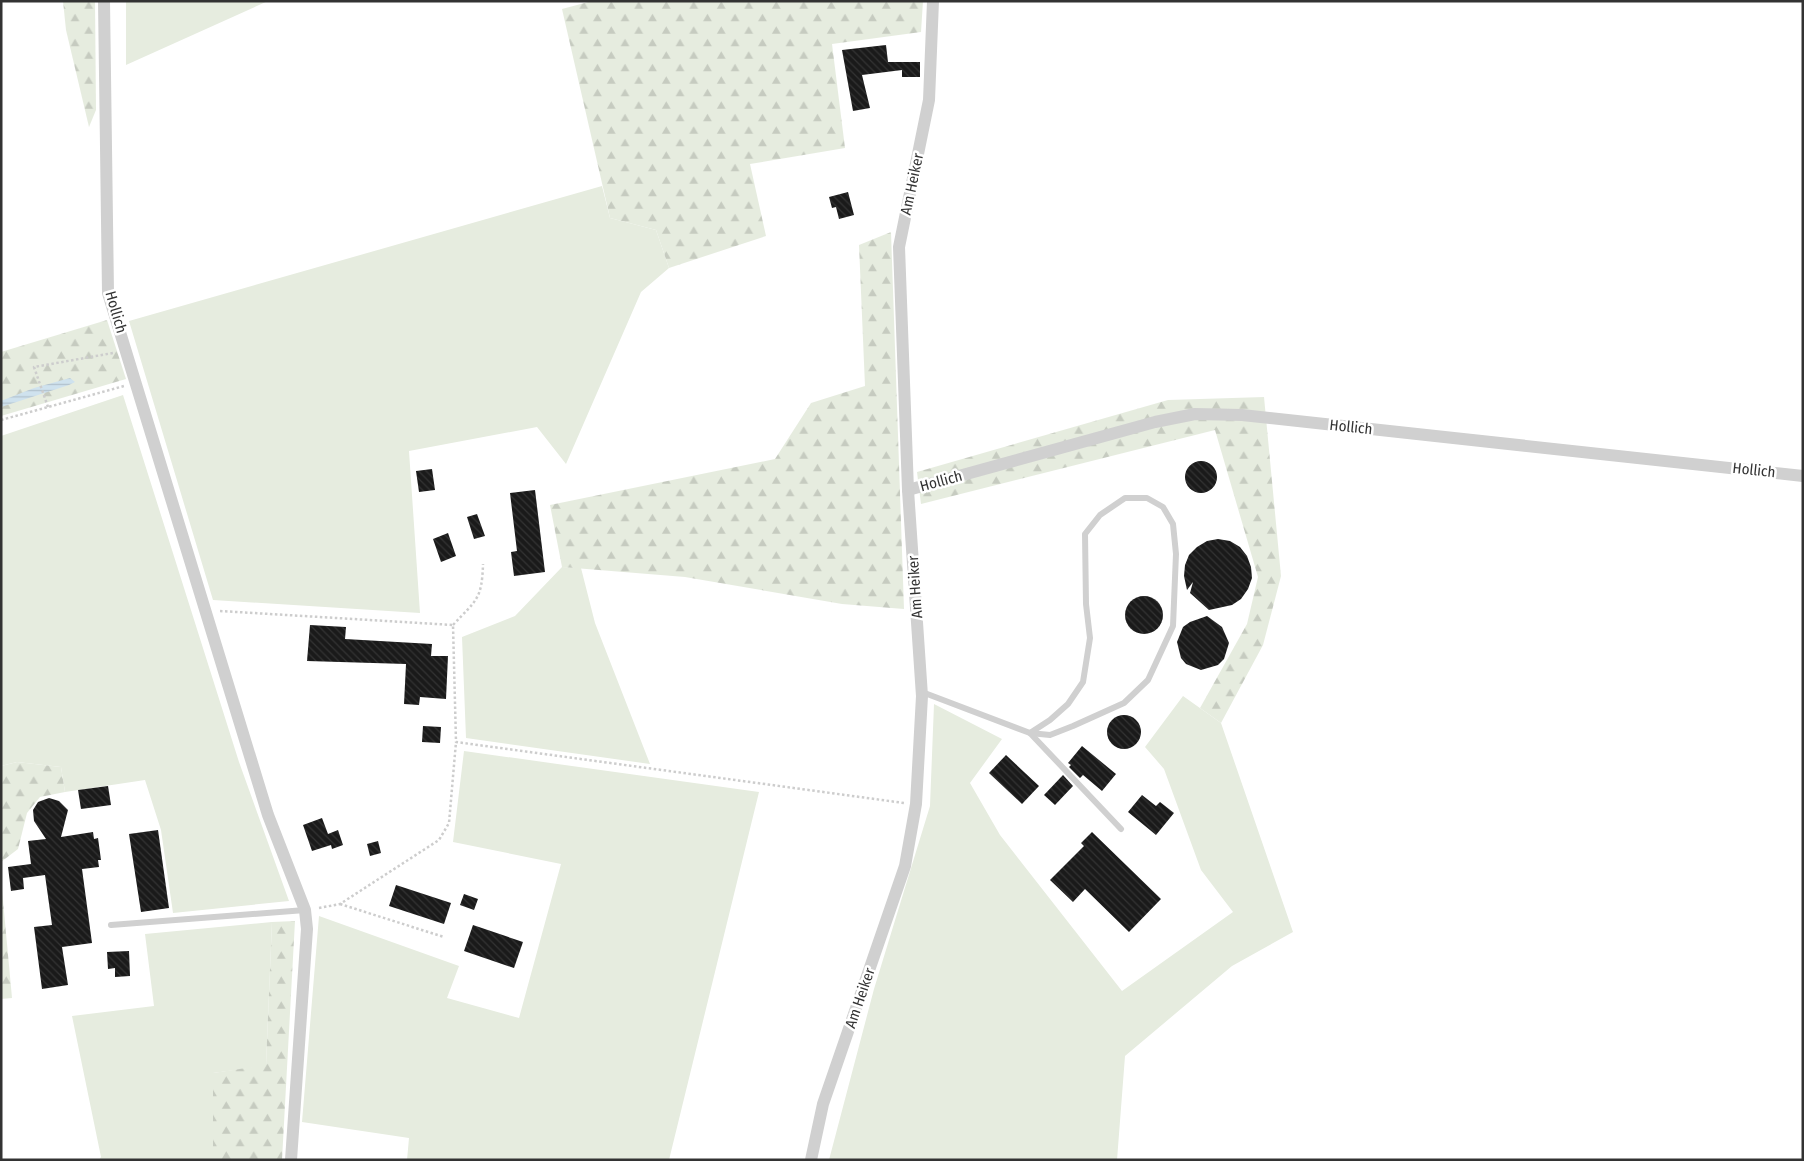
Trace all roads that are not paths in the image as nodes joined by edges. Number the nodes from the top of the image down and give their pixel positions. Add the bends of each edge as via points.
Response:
1 (104, 1) edge
2 (933, 1) edge
3 (1803, 476) edge
4 (908, 490) junction
5 (922, 692) junction
6 (1030, 734) junction
7 (1121, 829) dead end
8 (305, 910) junction
9 (111, 925) dead end
10 (291, 1160) edge
11 (811, 1160) edge

1 - 8 street, Hollich via 108,293 268,815
2 - 4 street, Am Heiker via 929,100 899,246
3 - 4 street, Hollich via 1252,416 1195,414 1155,422
4 - 5 street, Am Heiker
5 - 6 lane
5 - 11 street, Am Heiker via 916,804 905,866 823,1104
6 - 6 lane via 1068,704 1082,682 1090,638 1085,534 1100,515 1125,498 1146,498 1163,507 1173,524 1176,554 1173,626 1148,680 1124,703 1074,726 1050,735
6 - 7 lane
8 - 9 lane
8 - 10 street, Hollich via 307,930

